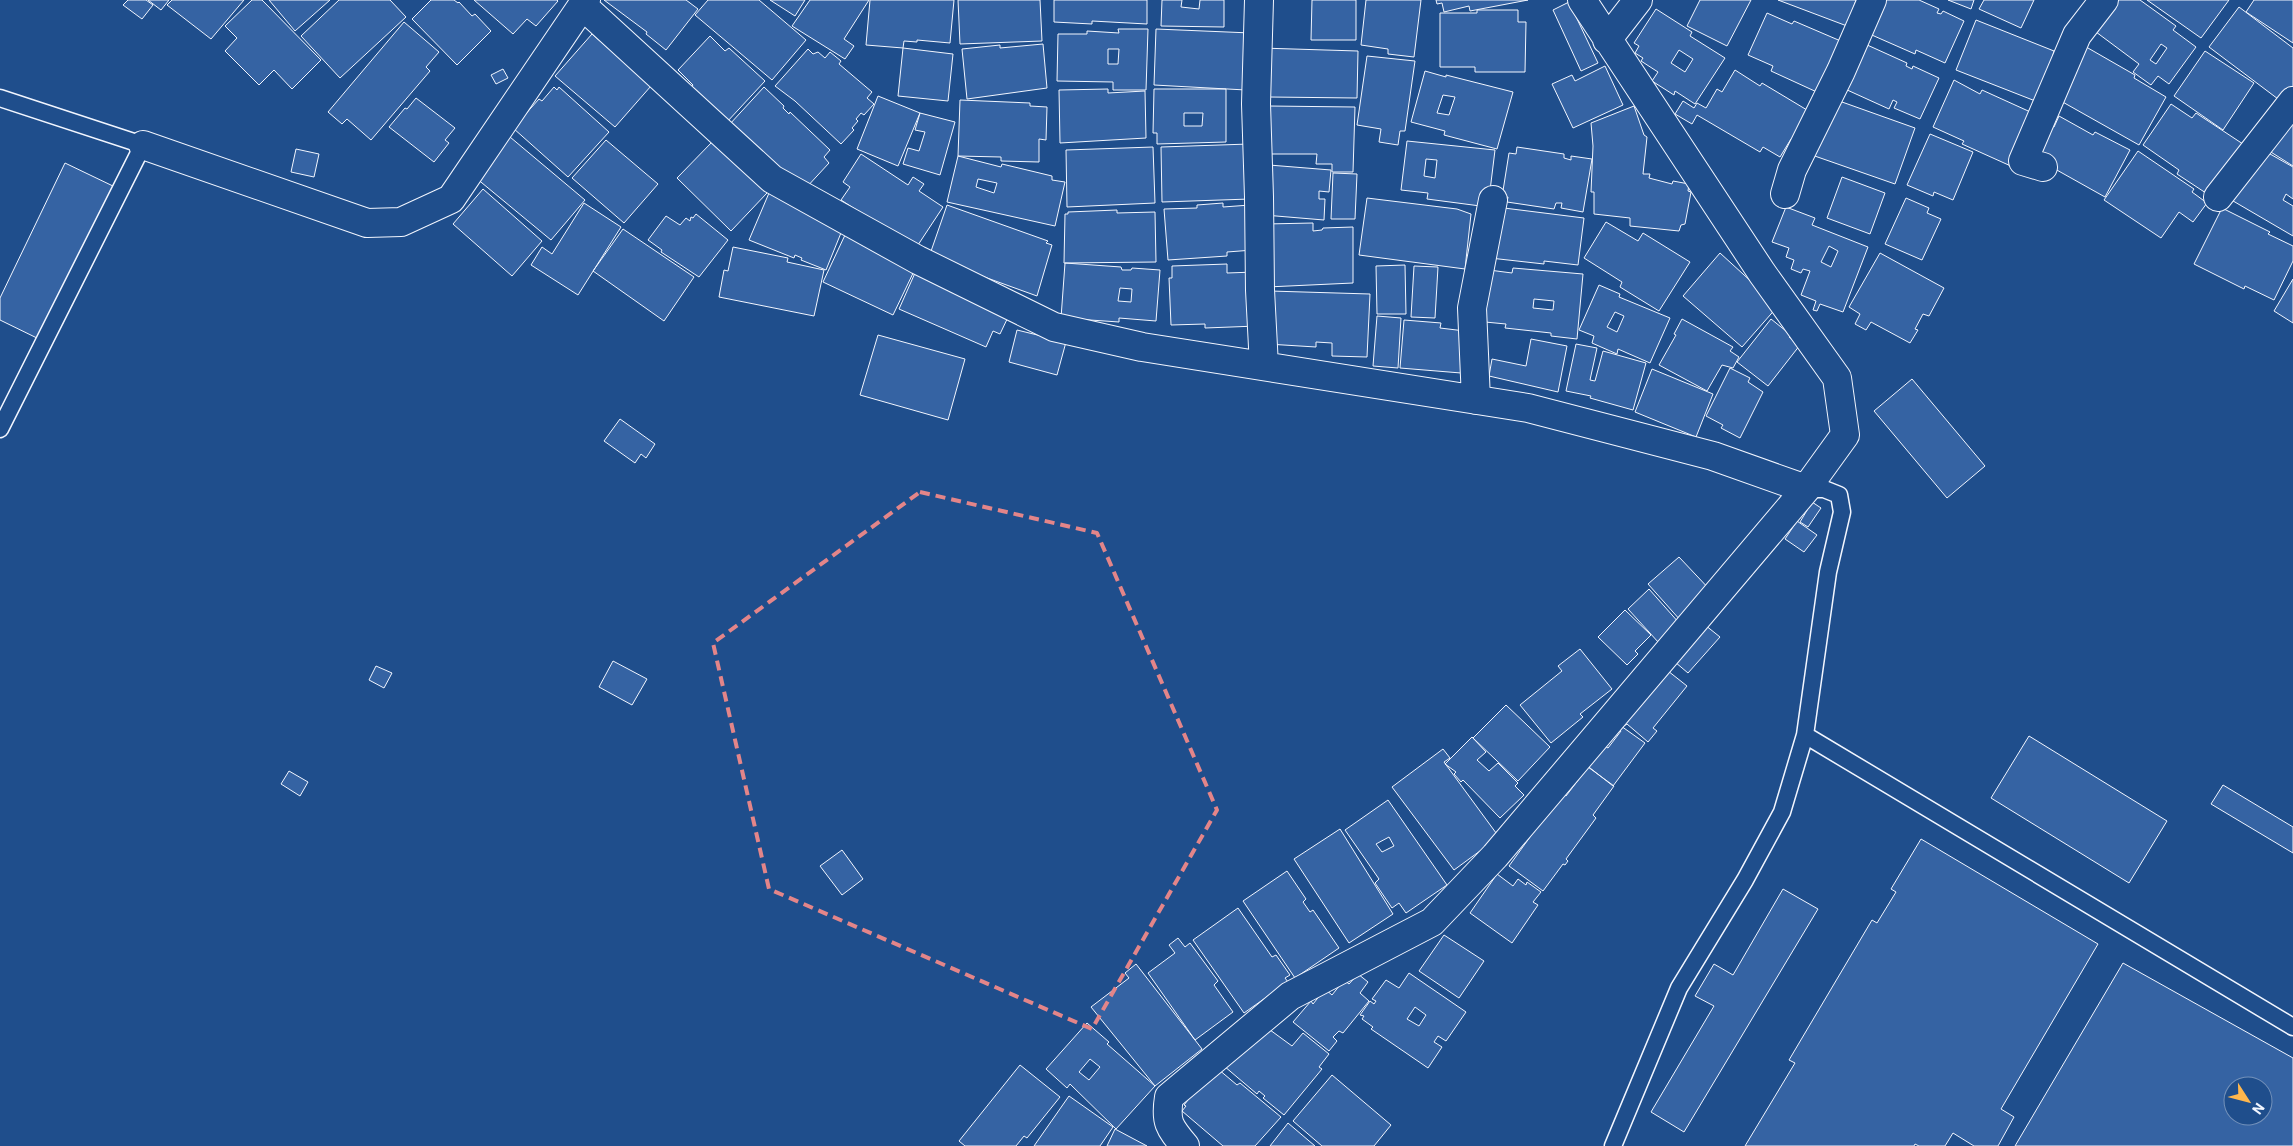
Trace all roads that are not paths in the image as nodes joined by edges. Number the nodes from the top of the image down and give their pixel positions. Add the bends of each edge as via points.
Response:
1 (1259, 0) edge
2 (1582, 0) edge
3 (1638, 0) edge
4 (1872, 0) edge
5 (2104, 0) edge
6 (584, 3) edge
7 (1607, 40) junction
8 (0, 98) edge
9 (2293, 101) edge
10 (143, 145) junction
11 (2043, 167) dead end
12 (1785, 194) dead end
13 (2218, 198) dead end
14 (1493, 200) dead end
15 (1264, 366) junction
16 (1476, 400) junction
17 (0, 429) edge
18 (1806, 489) junction
19 (1805, 735) junction
20 (2293, 1027) edge
21 (1185, 1146) edge
22 (1613, 1146) edge

1 - 15 street via 1256,104
2 - 7 street
3 - 7 street
4 - 12 street via 1792,170
5 - 11 street via 2077,35 2023,161
6 - 10 street via 451,199 401,222 367,223
6 - 15 street via 772,179 918,260 1054,327 1142,347
7 - 18 street via 1762,273 1837,378 1845,435
8 - 10 lane
9 - 13 street
10 - 17 lane
14 - 16 street via 1472,308
15 - 16 street
16 - 18 street via 1528,408 1713,456
18 - 19 lane via 1838,495 1842,512 1828,572
18 - 21 street via 1495,856 1432,922 1290,996 1169,1097 1166,1115
19 - 20 lane
19 - 22 lane via 1782,812 1679,988

